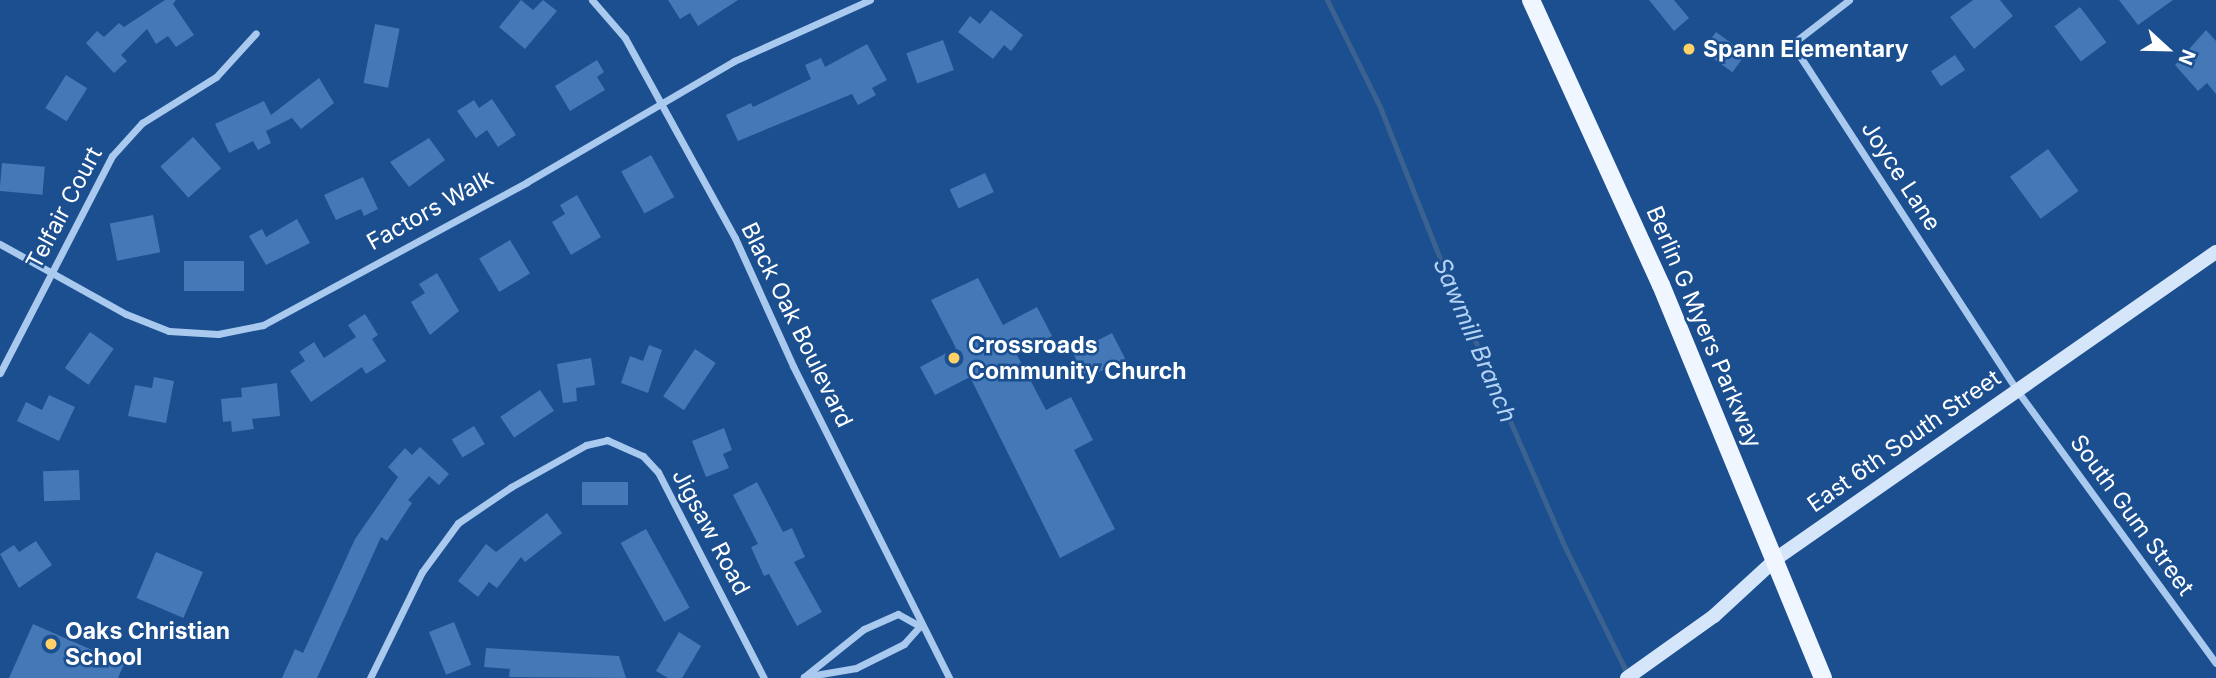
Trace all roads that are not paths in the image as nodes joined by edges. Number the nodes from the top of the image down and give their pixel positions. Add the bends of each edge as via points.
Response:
1 (592, 0) edge
2 (870, 0) edge
3 (1531, 0) edge
4 (1849, 0) edge
5 (256, 33) dead end
6 (660, 102) junction
7 (0, 244) edge
8 (2216, 252) edge
9 (52, 274) junction
10 (0, 373) edge
11 (2016, 389) junction
12 (1777, 558) junction
13 (920, 626) junction
14 (2216, 663) edge
15 (803, 677) edge
16 (370, 678) edge
17 (764, 678) edge
18 (949, 678) edge
19 (1627, 678) edge
20 (1823, 678) edge

1 - 6 street, Black Oak Boulevard via 625,38
2 - 6 street, Factors Walk via 734,61 686,92
3 - 12 main road, Berlin G Myers Parkway via 1661,285
4 - 11 street, Joyce Lane via 1792,44
5 - 9 street, Telfair Court via 216,77 142,123 124,140 92,191
6 - 9 street, Factors Walk via 527,182 262,325 218,334 169,331
6 - 13 street, Black Oak Boulevard via 735,238 793,366 885,543
7 - 9 street, Factors Walk
8 - 11 street, East 6th South Street
9 - 10 street, Telfair Court
11 - 12 street, East 6th South Street
11 - 14 street, South Gum Street
12 - 19 street, East 6th South Street via 1714,616
12 - 20 main road, Berlin G Myers Parkway
13 - 15 street via 904,644 856,668
13 - 15 street via 898,614 864,629
13 - 18 street, Black Oak Boulevard
16 - 17 street, Jigsaw Road via 417,581 458,523 586,445 607,440 643,456 658,472

